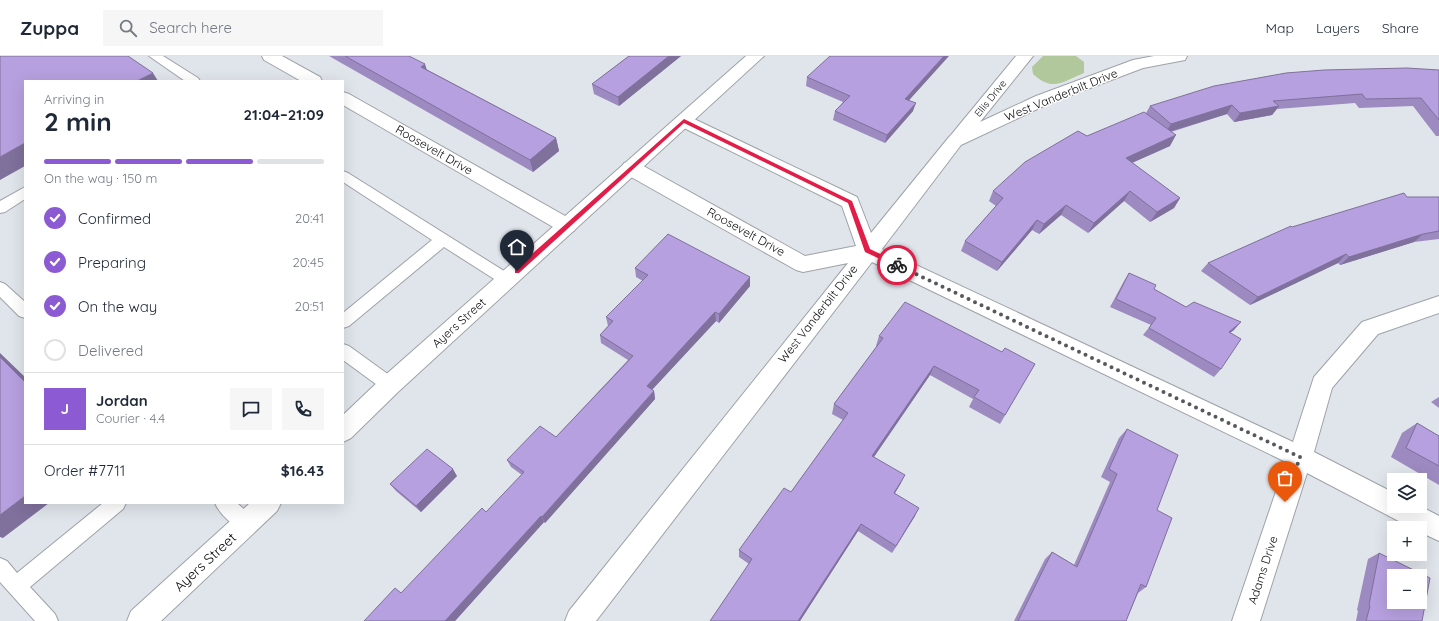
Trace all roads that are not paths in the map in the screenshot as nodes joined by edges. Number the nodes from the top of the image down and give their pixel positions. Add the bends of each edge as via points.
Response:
1 (155, 56) edge
2 (270, 56) edge
3 (756, 56) edge
4 (1025, 56) edge
5 (1179, 56) edge
6 (192, 80) edge
7 (312, 80) edge
8 (344, 99) edge
9 (684, 121) junction
10 (955, 141) junction
11 (631, 168) junction
12 (344, 177) edge
13 (24, 193) edge
14 (0, 208) edge
15 (567, 226) junction
16 (442, 240) junction
17 (868, 251) junction
18 (507, 280) junction
19 (0, 288) edge
20 (1439, 304) edge
21 (24, 311) edge
22 (344, 321) edge
23 (344, 352) edge
24 (390, 385) junction
25 (344, 430) edge
26 (1300, 457) junction
27 (1387, 502) edge
28 (116, 504) edge
29 (225, 504) edge
30 (267, 504) edge
31 (1408, 513) edge
32 (247, 524) junction
33 (1439, 529) edge
34 (0, 568) edge
35 (16, 586) junction
36 (48, 621) edge
37 (141, 621) edge
38 (579, 621) edge
39 (1246, 621) edge

1 - 6 lane
2 - 7 street
3 - 9 street, Ayers Street
4 - 10 street, Ellis Drive
5 - 10 street, West Vanderbilt Drive via 1139,64 1042,100
8 - 15 street, Roosevelt Drive
9 - 11 street, Ayers Street
9 - 17 street via 850,202
10 - 17 street, West Vanderbilt Drive
11 - 15 street, Ayers Street
11 - 17 street, Roosevelt Drive via 803,264
12 - 16 lane
13 - 14 lane
15 - 18 street, Ayers Street
16 - 18 lane
16 - 22 lane
17 - 26 street
17 - 38 street, West Vanderbilt Drive
18 - 24 street, Ayers Street
19 - 21 lane
20 - 26 street, Adams Drive via 1370,328 1322,384
23 - 24 lane
24 - 25 street, Ayers Street
26 - 27 street
26 - 39 street, Adams Drive
28 - 35 lane
29 - 32 lane
30 - 32 street, Ayers Street
31 - 33 street
32 - 37 street, Ayers Street
34 - 35 lane
35 - 36 lane

